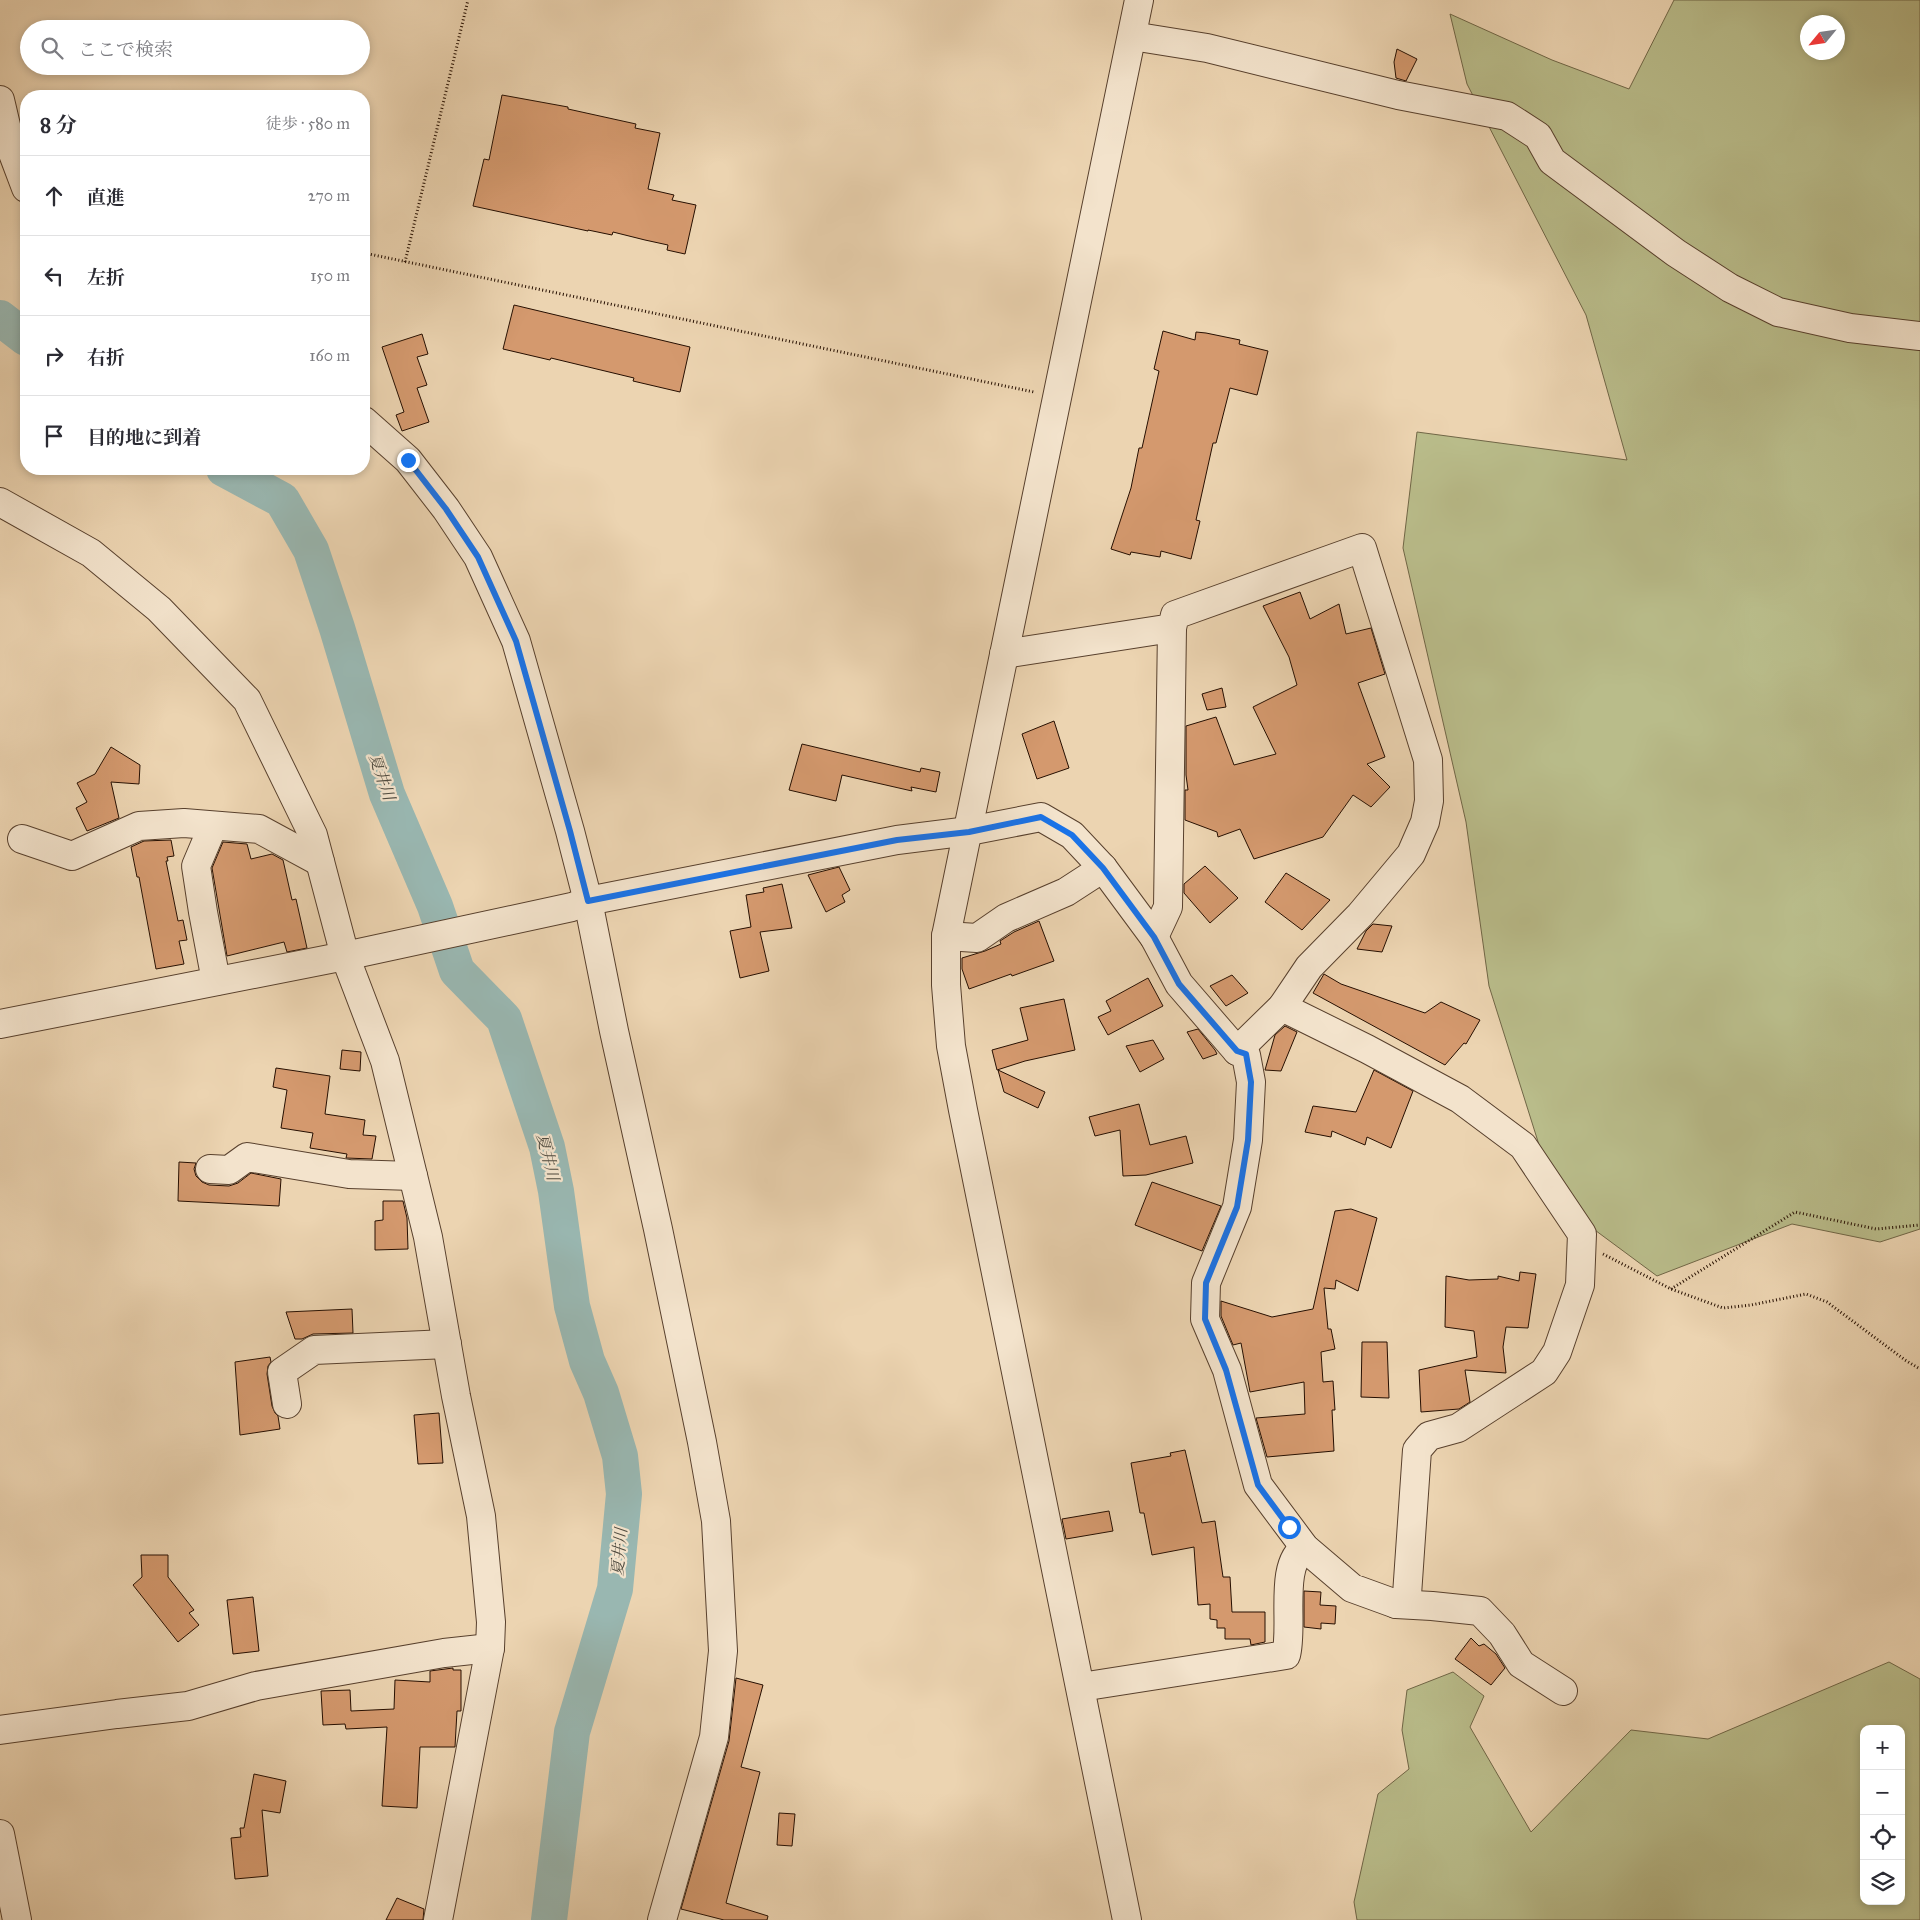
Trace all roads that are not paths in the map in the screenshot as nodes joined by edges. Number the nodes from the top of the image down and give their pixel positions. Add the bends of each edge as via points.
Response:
1 (1139, 0) edge
2 (1132, 36) junction
3 (0, 100) edge
4 (20, 172) edge
5 (1920, 336) edge
6 (370, 426) edge
7 (0, 502) edge
8 (1172, 628) junction
9 (1004, 654) junction
10 (213, 826) junction
11 (969, 832) junction
12 (22, 839) dead end
13 (320, 862) junction
14 (1103, 868) junction
15 (580, 904) junction
16 (946, 936) junction
17 (1154, 937) junction
18 (345, 956) junction
19 (216, 981) junction
20 (1282, 1006) junction
21 (0, 1024) edge
22 (1237, 1051) junction
23 (210, 1169) dead end
24 (414, 1176) junction
25 (447, 1344) junction
26 (287, 1404) dead end
27 (1305, 1548) junction
28 (1396, 1604) junction
29 (490, 1648) junction
30 (1081, 1687) junction
31 (1563, 1691) dead end
32 (0, 1730) edge
33 (0, 1834) edge
34 (17, 1920) edge
35 (438, 1920) edge
36 (662, 1920) edge
37 (1127, 1920) edge

1 - 2 street
2 - 5 street via 1207,48 1406,97 1508,116 1538,136 1552,161 1676,253 1730,288 1778,312 1850,328
2 - 9 street
3 - 4 street
6 - 15 street via 408,460 446,509 478,557 516,641 570,831
7 - 13 street via 91,552 159,609 247,700 313,835
8 - 9 street
8 - 17 street via 1168,906
8 - 20 street via 1175,615 1362,548 1428,760 1429,801 1425,822 1411,854 1360,915 1309,967
9 - 11 street
10 - 12 street via 184,823 139,826 72,856
10 - 13 street via 259,829
10 - 19 street via 196,866
11 - 14 street via 1041,817 1072,835
11 - 15 street via 897,840
11 - 16 street
13 - 18 street
14 - 16 street via 1066,892 1006,918 977,938
14 - 17 street
15 - 18 street
15 - 36 street via 614,1031 658,1229 716,1521 723,1651 714,1737
16 - 30 street via 951,1046
17 - 22 street via 1179,984
18 - 19 street
18 - 24 street via 385,1061
19 - 21 street
20 - 22 street
20 - 28 street via 1460,1099 1523,1146 1582,1234 1580,1285 1557,1352 1544,1372 1458,1428 1429,1436 1417,1450 1408,1595
22 - 27 street via 1246,1054 1251,1082 1248,1140 1237,1207 1206,1283 1205,1319 1226,1370 1258,1485
23 - 24 street via 229,1170 247,1157 349,1174
24 - 25 street
25 - 26 street via 314,1350 282,1372
25 - 29 street via 481,1516 491,1622
27 - 28 street via 1352,1588
27 - 30 street via 1297,1553 1289,1571 1289,1642 1286,1655
28 - 31 street via 1480,1611 1502,1634 1521,1664
29 - 32 street via 256,1686 188,1706
29 - 35 street
30 - 37 street
33 - 34 street

